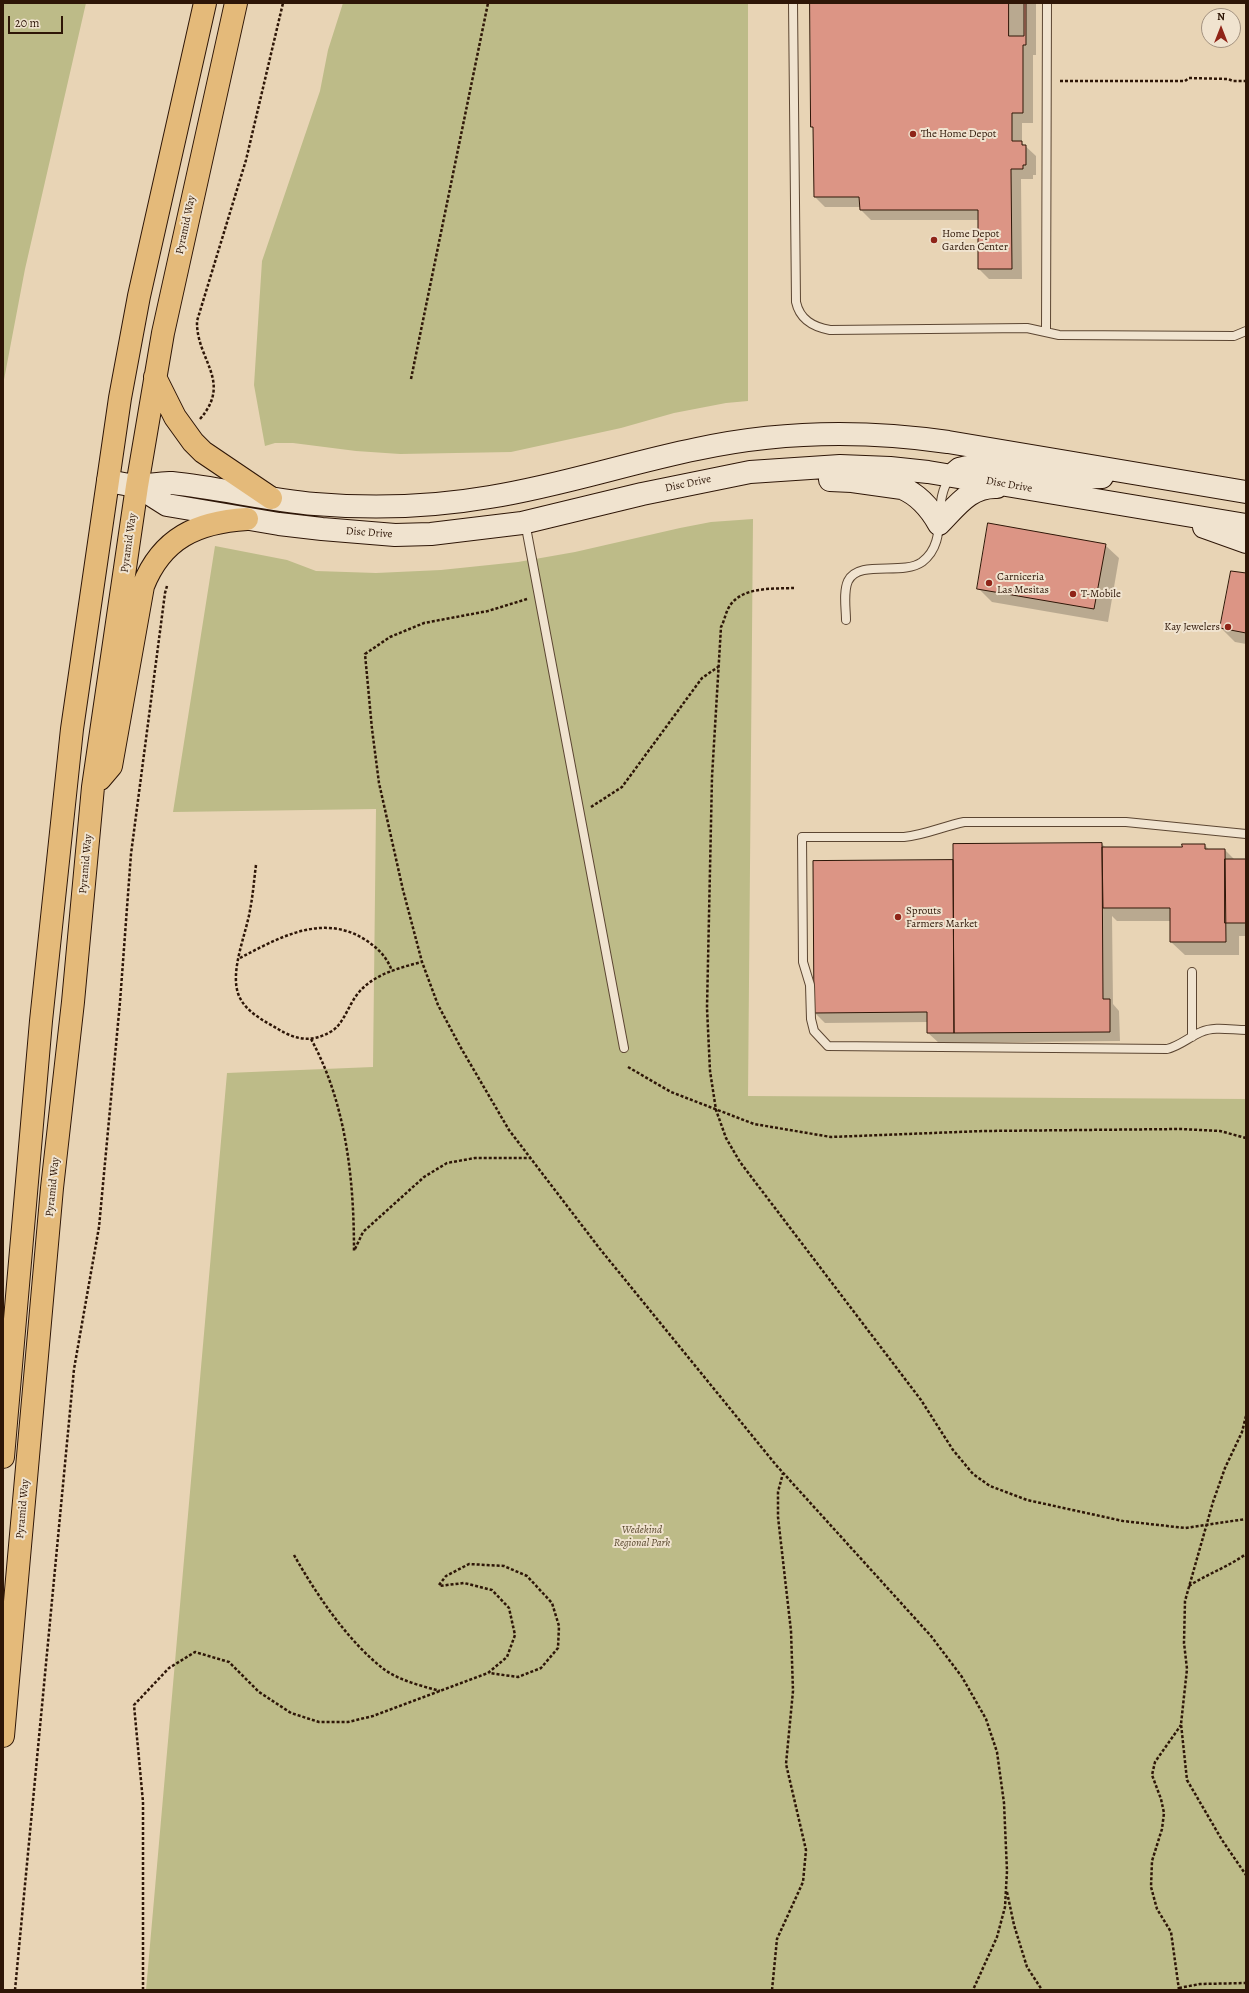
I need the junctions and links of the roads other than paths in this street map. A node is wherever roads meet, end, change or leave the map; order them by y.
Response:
1 (205, 3) edge
2 (236, 3) edge
3 (793, 3) edge
4 (1047, 3) edge
5 (1246, 331) edge
6 (1046, 332) junction
7 (155, 377) junction
8 (736, 442) junction
9 (1142, 474) junction
10 (951, 476) junction
11 (708, 480) junction
12 (108, 481) junction
13 (137, 486) junction
14 (1020, 487) junction
15 (1246, 492) edge
16 (271, 498) junction
17 (1160, 510) junction
18 (247, 519) junction
19 (525, 522) junction
20 (940, 524) junction
21 (1246, 525) edge
22 (1246, 542) edge
23 (846, 620) dead end
24 (93, 787) junction
25 (1246, 834) edge
26 (1192, 972) dead end
27 (1246, 1030) edge
28 (1192, 1037) junction
29 (624, 1048) dead end
30 (3, 1457) edge
31 (3, 1736) edge

1 - 12 main road
2 - 7 main road, Pyramid Way
3 - 6 lane
4 - 6 lane
5 - 6 lane
7 - 13 main road, Pyramid Way
7 - 16 main road
8 - 9 main road, Disc Drive
8 - 16 main road, Disc Drive
8 - 19 main road
9 - 10 main road
9 - 15 main road, Disc Drive
10 - 11 main road, Disc Drive
10 - 14 main road, Disc Drive
10 - 20 lane
11 - 19 main road, Disc Drive
11 - 20 main road
12 - 13 main road, Disc Drive
12 - 30 main road
13 - 16 main road, Disc Drive
13 - 18 main road, Disc Drive
13 - 24 main road, Pyramid Way
14 - 17 main road, Disc Drive
14 - 20 main road
17 - 21 main road, Disc Drive
17 - 22 main road
18 - 19 main road, Disc Drive
18 - 24 main road
19 - 29 lane
20 - 23 lane
24 - 31 main road, Pyramid Way
25 - 28 lane
26 - 28 lane
27 - 28 lane

